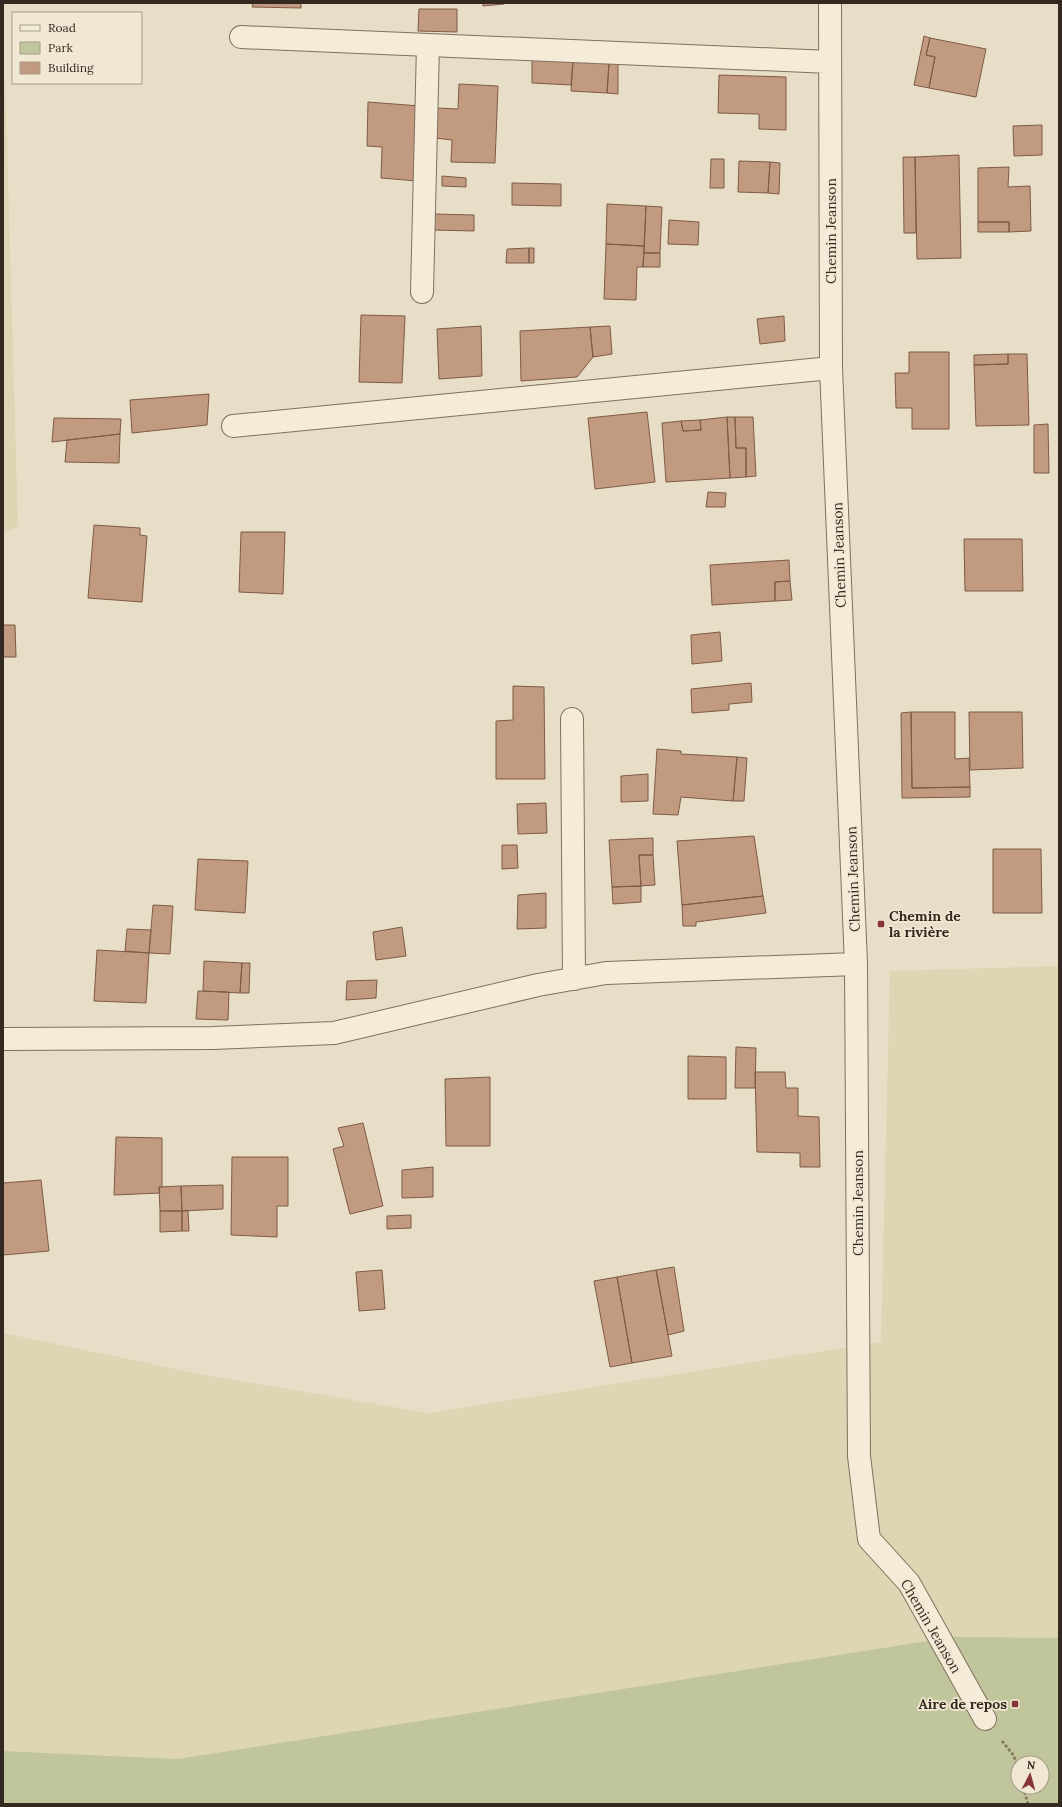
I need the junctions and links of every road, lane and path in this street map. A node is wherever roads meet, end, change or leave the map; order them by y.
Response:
1 (830, 3) edge
2 (241, 38) dead end
3 (428, 45) junction
4 (830, 62) junction
5 (422, 292) dead end
6 (831, 368) junction
7 (233, 426) dead end
8 (572, 719) dead end
9 (856, 964) junction
10 (574, 978) junction
11 (3, 1039) edge
12 (985, 1720) joint
13 (1013, 1755) edge

1 - 4 street, Chemin Jeanson
2 - 3 street
3 - 4 street
3 - 5 street
4 - 6 street, Chemin Jeanson
6 - 7 street
6 - 9 street, Chemin Jeanson
8 - 10 street
9 - 10 street
9 - 12 street, Chemin Jeanson
10 - 11 street
12 - 13 path

